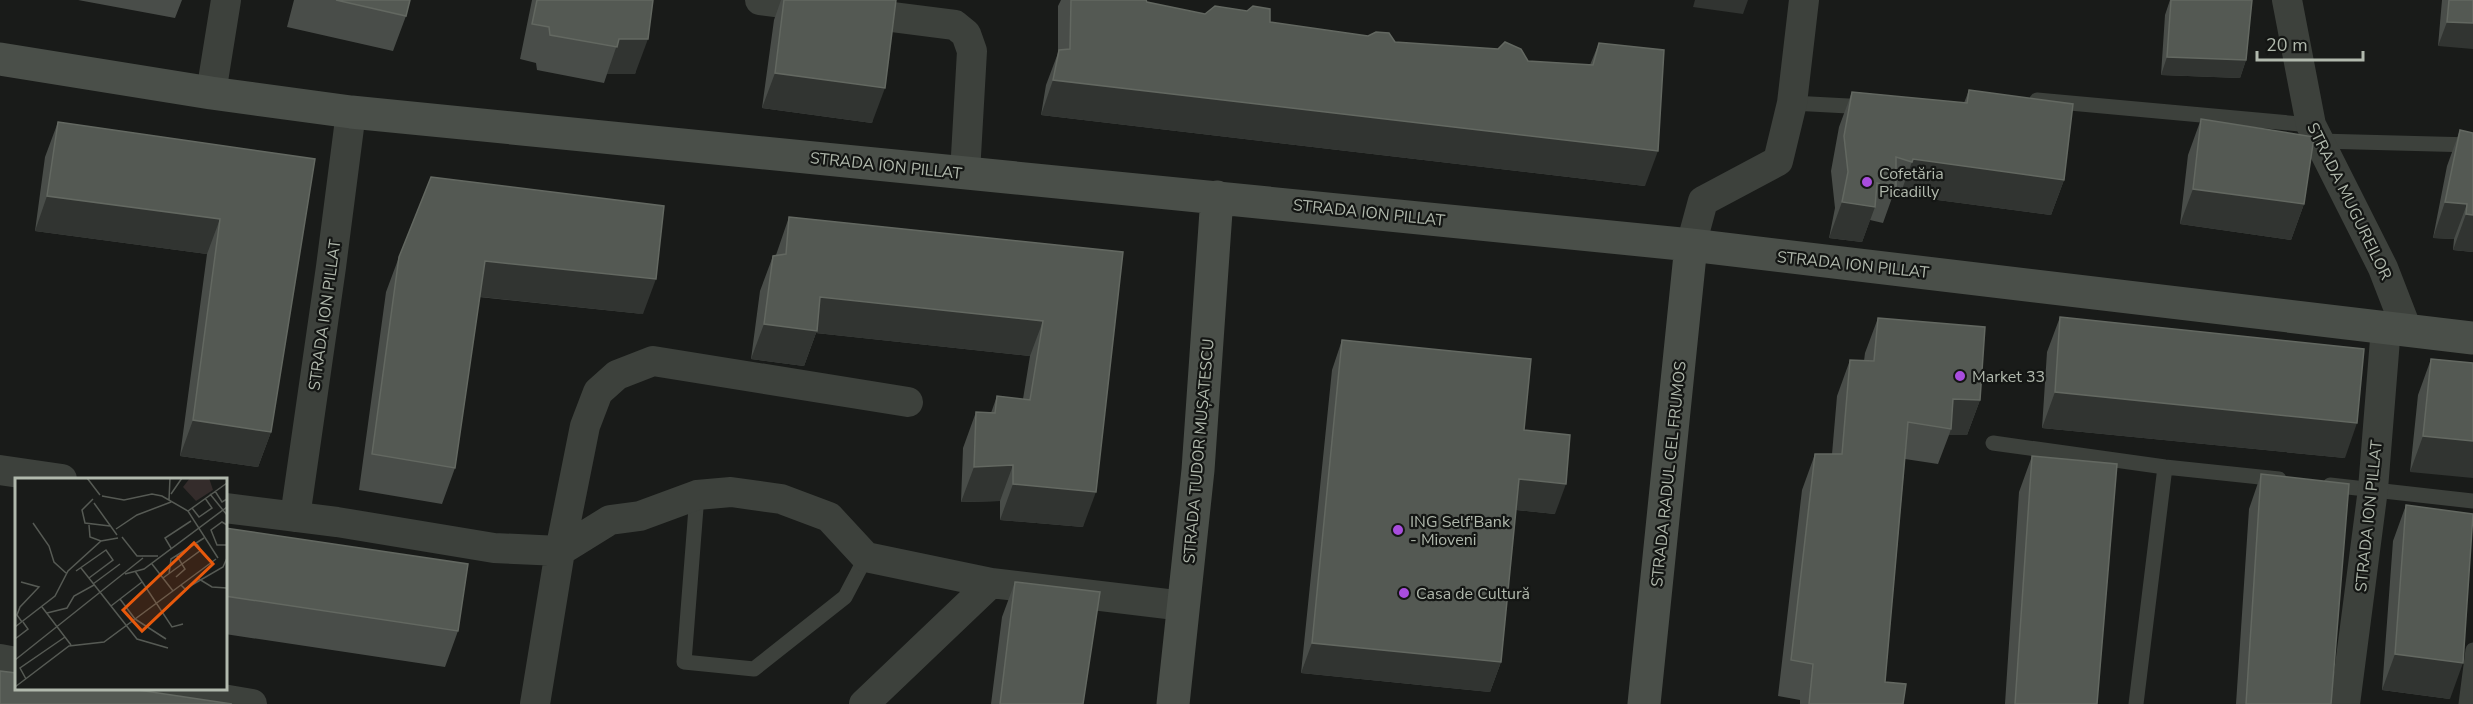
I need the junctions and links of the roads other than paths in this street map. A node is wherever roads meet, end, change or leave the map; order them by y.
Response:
1 (226, 0) edge
2 (760, 0) edge
3 (1804, 0) edge
4 (2287, 0) edge
5 (0, 59) edge
6 (211, 93) junction
7 (2025, 101) edge
8 (1792, 103) junction
9 (1882, 107) edge
10 (351, 112) junction
11 (2315, 133) junction
12 (2473, 145) edge
13 (965, 173) junction
14 (1217, 196) junction
15 (1691, 245) junction
16 (2397, 328) junction
17 (2473, 338) edge
18 (908, 402) dead end
19 (1993, 443) dead end
20 (2165, 467) junction
21 (0, 470) edge
22 (55, 478) edge
23 (2292, 481) edge
24 (2316, 483) edge
25 (2373, 489) junction
26 (697, 495) junction
27 (2473, 501) edge
28 (226, 508) edge
29 (295, 517) junction
30 (560, 551) junction
31 (866, 557) junction
32 (992, 583) junction
33 (1184, 606) junction
34 (2473, 650) edge
35 (0, 659) edge
36 (15, 662) edge
37 (169, 689) edge
38 (252, 704) edge
39 (535, 704) edge
40 (864, 704) edge
41 (1173, 704) edge
42 (1644, 704) edge
43 (2136, 704) edge
44 (2345, 704) edge
45 (2466, 704) edge

1 - 6 street
2 - 13 street
3 - 8 street
4 - 11 street, STRADA MUGUREILOR
5 - 6 street, STRADA ION PILLAT
6 - 10 street, STRADA ION PILLAT
7 - 11 lane
8 - 9 lane
8 - 15 street
10 - 13 street, STRADA ION PILLAT
10 - 29 street, STRADA ION PILLAT
11 - 12 lane
11 - 16 street, STRADA MUGUREILOR
13 - 14 street, STRADA ION PILLAT
14 - 15 street, STRADA ION PILLAT
14 - 33 street, STRADA TUDOR MUȘATESCU
15 - 16 street, STRADA ION PILLAT
15 - 42 street, STRADA RADUL CEL FRUMOS
16 - 17 street, STRADA ION PILLAT
16 - 25 street, STRADA ION PILLAT
18 - 30 street
19 - 20 lane
20 - 23 lane
20 - 43 lane
21 - 22 street
24 - 25 lane
25 - 27 lane
25 - 44 street, STRADA ION PILLAT
26 - 30 street
26 - 31 street
26 - 31 lane
28 - 29 street
29 - 30 street
30 - 39 street
31 - 32 street
32 - 33 street
32 - 40 street
33 - 41 street, STRADA TUDOR MUȘATESCU
34 - 45 lane
35 - 36 street
37 - 38 street

